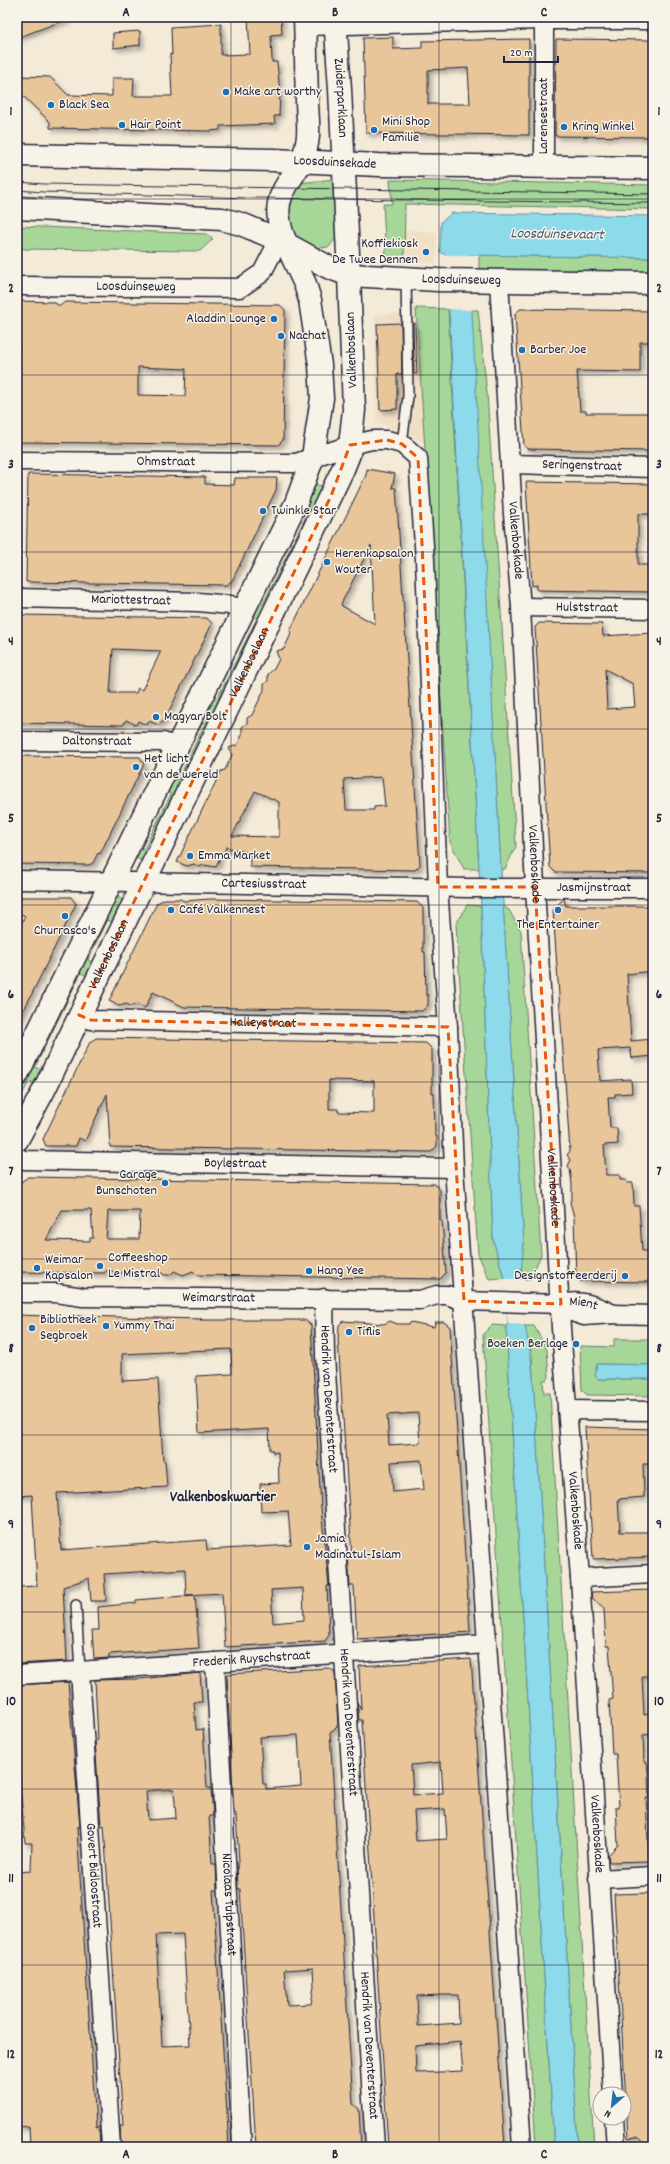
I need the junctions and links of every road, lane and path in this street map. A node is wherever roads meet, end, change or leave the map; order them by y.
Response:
1 (544, 18) edge
2 (335, 20) edge
3 (653, 20) edge
4 (306, 21) edge
5 (17, 156) edge
6 (301, 161) junction
7 (343, 164) junction
8 (544, 167) junction
9 (653, 168) edge
10 (17, 208) edge
11 (282, 242) junction
12 (348, 275) junction
13 (406, 278) junction
14 (489, 281) junction
15 (653, 283) edge
16 (17, 286) edge
17 (402, 444) junction
18 (350, 445) junction
19 (313, 457) junction
20 (17, 461) edge
21 (511, 464) junction
22 (653, 468) edge
23 (17, 598) edge
24 (521, 608) junction
25 (653, 609) edge
26 (243, 611) junction
27 (17, 741) edge
28 (177, 747) junction
29 (17, 880) edge
30 (143, 881) junction
31 (111, 882) junction
32 (438, 887) junction
33 (535, 887) junction
34 (511, 888) joint
35 (653, 888) edge
36 (79, 1015) junction
37 (448, 1027) junction
38 (17, 1075) edge
39 (17, 1140) edge
40 (17, 1157) edge
41 (454, 1168) junction
42 (17, 1293) edge
43 (324, 1298) junction
44 (464, 1301) junction
45 (561, 1304) junction
46 (653, 1315) edge
47 (567, 1410) junction
48 (653, 1412) edge
49 (653, 1574) edge
50 (580, 1578) junction
51 (76, 1605) dead end
52 (487, 1644) junction
53 (344, 1653) junction
54 (215, 1662) junction
55 (80, 1671) junction
56 (17, 1675) edge
57 (653, 1876) edge
58 (598, 1879) junction
59 (612, 2086) edge
60 (615, 2126) edge
61 (111, 2147) edge
62 (242, 2147) edge
63 (375, 2147) edge
64 (522, 2147) edge
65 (616, 2147) edge

1 - 2 street
1 - 3 street
1 - 8 street, Larensestraat
2 - 4 street
2 - 7 street, Zuiderparklaan
4 - 6 street
5 - 6 street, Loosduinsekade
6 - 7 street, Loosduinsekade
6 - 11 street
7 - 8 street, Loosduinsekade
7 - 12 street, Zuiderparklaan
8 - 9 street, Loosduinsekade
10 - 11 street, Loosduinseweg
11 - 12 street, Loosduinseweg
11 - 16 street, Loosduinseweg
11 - 19 street, Valkenboslaan
12 - 13 street, Loosduinseweg
12 - 18 street, Valkenboslaan
13 - 14 street, Loosduinseweg
13 - 17 lane
14 - 15 street, Loosduinseweg
14 - 21 street, Valkenboskade
17 - 18 street
17 - 32 street
18 - 19 street, Ohmstraat
18 - 30 street, Valkenboslaan
19 - 20 street, Ohmstraat
19 - 26 street, Valkenboslaan
21 - 22 street, Seringenstraat
21 - 24 street, Valkenboskade
23 - 26 street, Mariottestraat
24 - 25 street, Hulststraat
24 - 33 street, Valkenboskade
26 - 28 street, Valkenboslaan
27 - 28 street, Daltonstraat
28 - 31 street, Valkenboslaan
29 - 31 street, Cartesiusstraat
30 - 31 street, Cartesiusstraat
30 - 32 street, Cartesiusstraat
30 - 36 street, Valkenboslaan
31 - 38 street, Valkenboslaan
32 - 34 street, Cartesiusstraat
32 - 37 street
33 - 34 street, Jasmijnstraat
33 - 35 street, Jasmijnstraat
33 - 45 street, Valkenboskade
36 - 37 street, Halleystraat
36 - 39 street, Valkenboslaan
37 - 41 street
40 - 41 street, Boylestraat
41 - 44 street
42 - 43 street, Weimarstraat
43 - 44 street, Weimarstraat
43 - 53 street, Hendrik van Deventerstraat
44 - 45 street, Weimarstraat
44 - 52 street
45 - 46 street, Mient
45 - 47 street, Valkenboskade
47 - 48 street
47 - 50 street, Valkenboskade
49 - 50 street
50 - 58 street, Valkenboskade
51 - 55 lane, Govert Bidloostraat
52 - 53 street, Frederik Ruyschstraat
52 - 64 street
53 - 54 street, Frederik Ruyschstraat
53 - 63 street, Hendrik van Deventerstraat
54 - 55 street, Frederik Ruyschstraat
54 - 62 street, Nicolaas Tulpstraat
55 - 56 street, Frederik Ruyschstraat
55 - 61 street, Govert Bidloostraat
57 - 58 street
58 - 59 street, Valkenboskade
60 - 65 street

